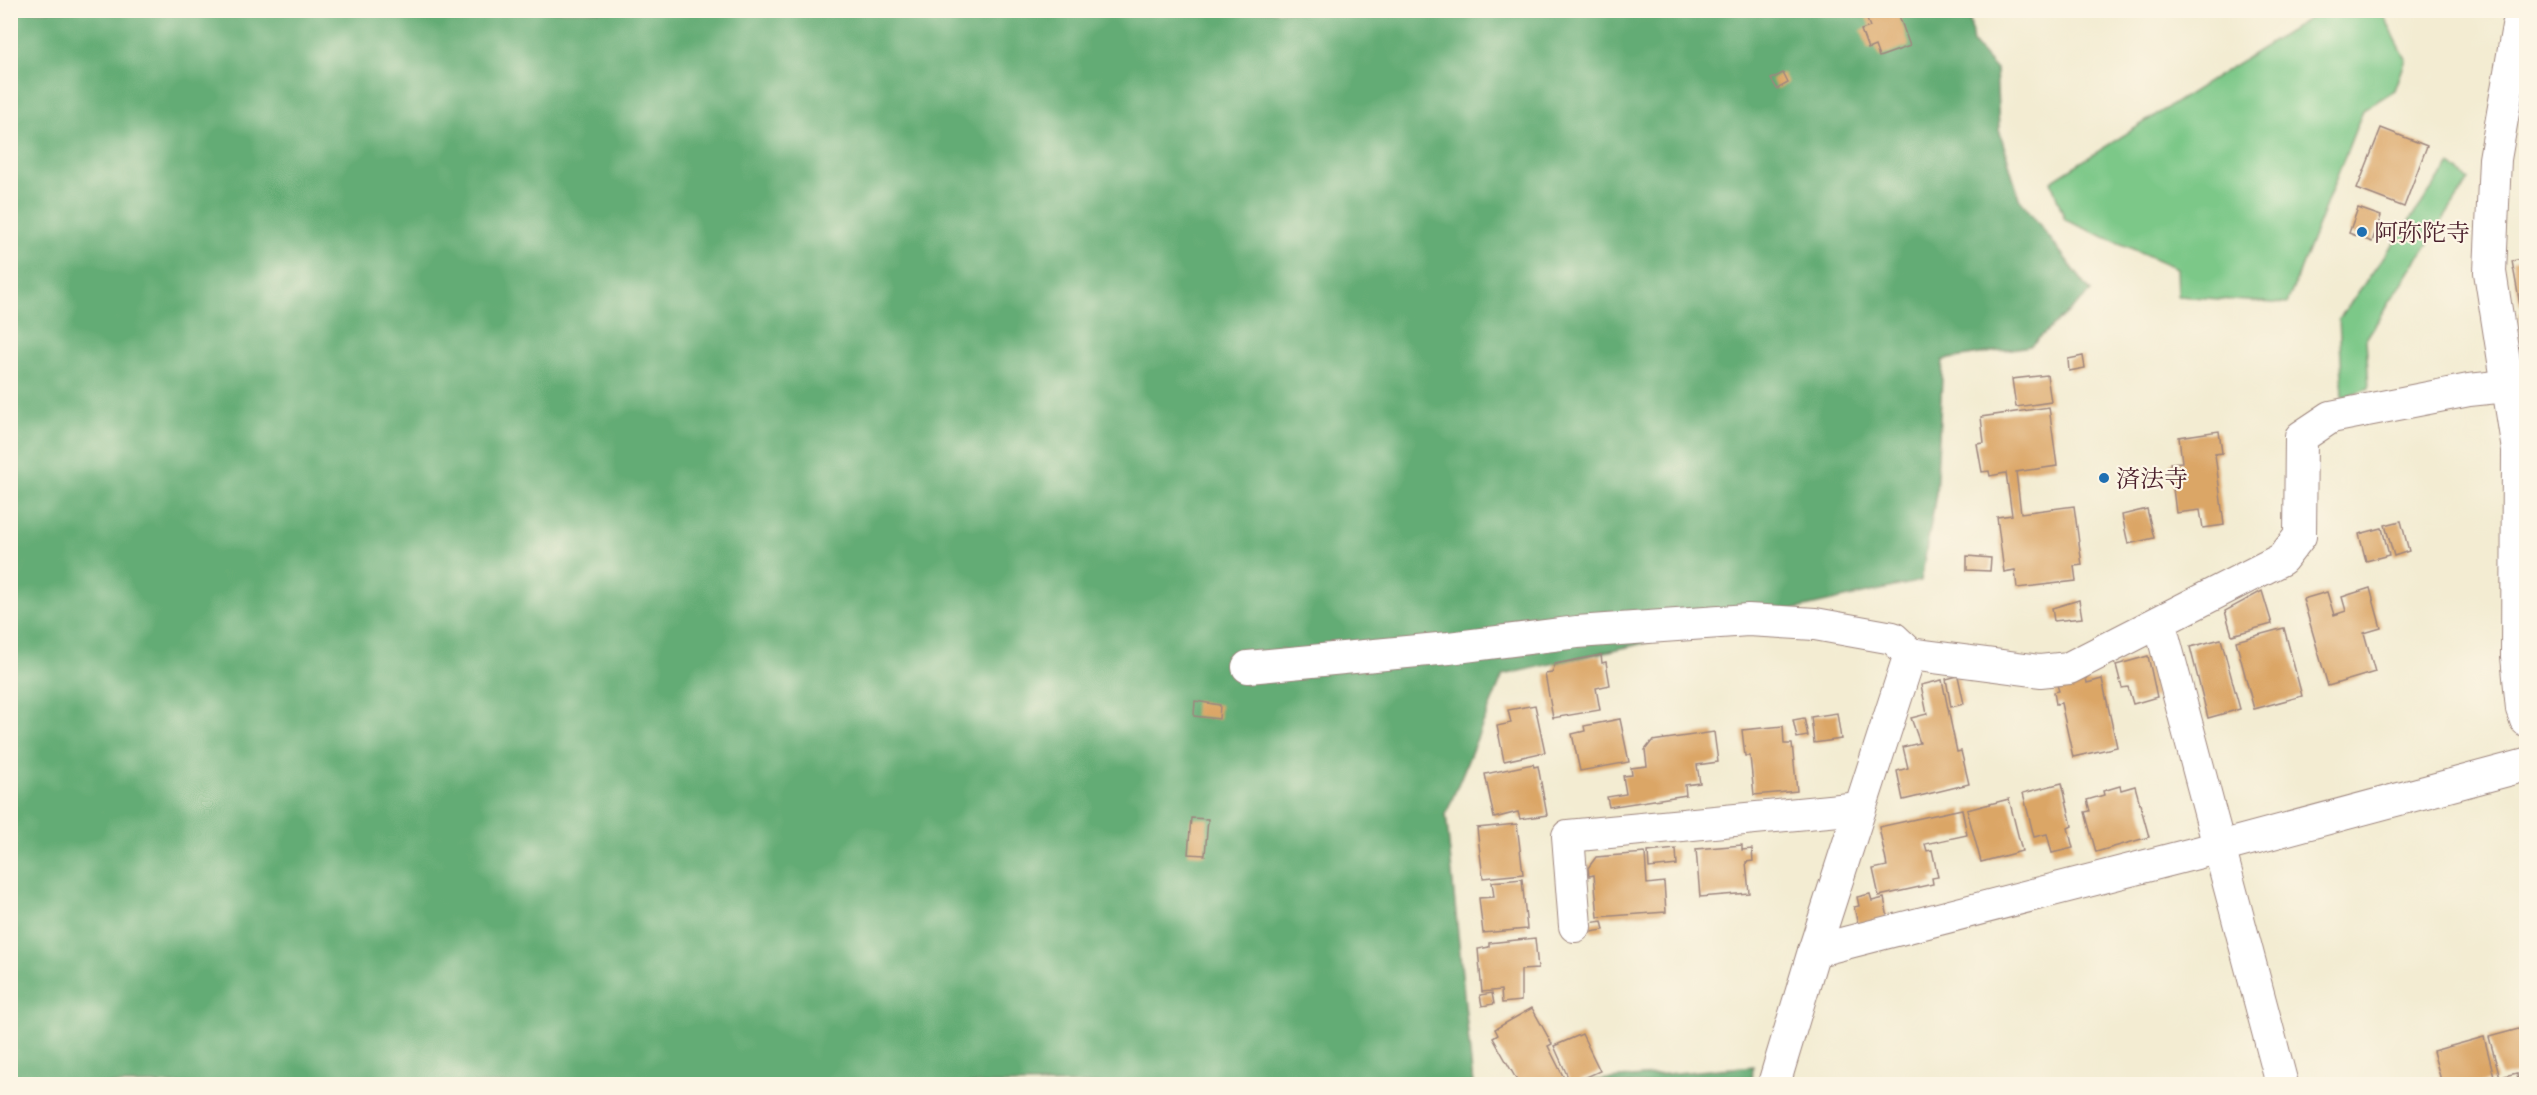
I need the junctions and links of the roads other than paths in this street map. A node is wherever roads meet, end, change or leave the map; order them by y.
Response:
1 (2524, 10) edge
2 (2518, 386) edge
3 (2160, 624) junction
4 (1910, 654) junction
5 (1248, 667) dead end
6 (2526, 720) edge
7 (2526, 765) edge
8 (1860, 808) junction
9 (2220, 847) junction
10 (1575, 926) dead end
11 (1814, 951) junction
12 (1774, 1084) edge
13 (2282, 1084) edge

1 - 2 street
2 - 3 street
2 - 6 street
3 - 4 street
3 - 9 street
4 - 5 street
4 - 8 street
7 - 9 street
8 - 10 street
8 - 11 street
9 - 11 street
9 - 13 street
11 - 12 street

